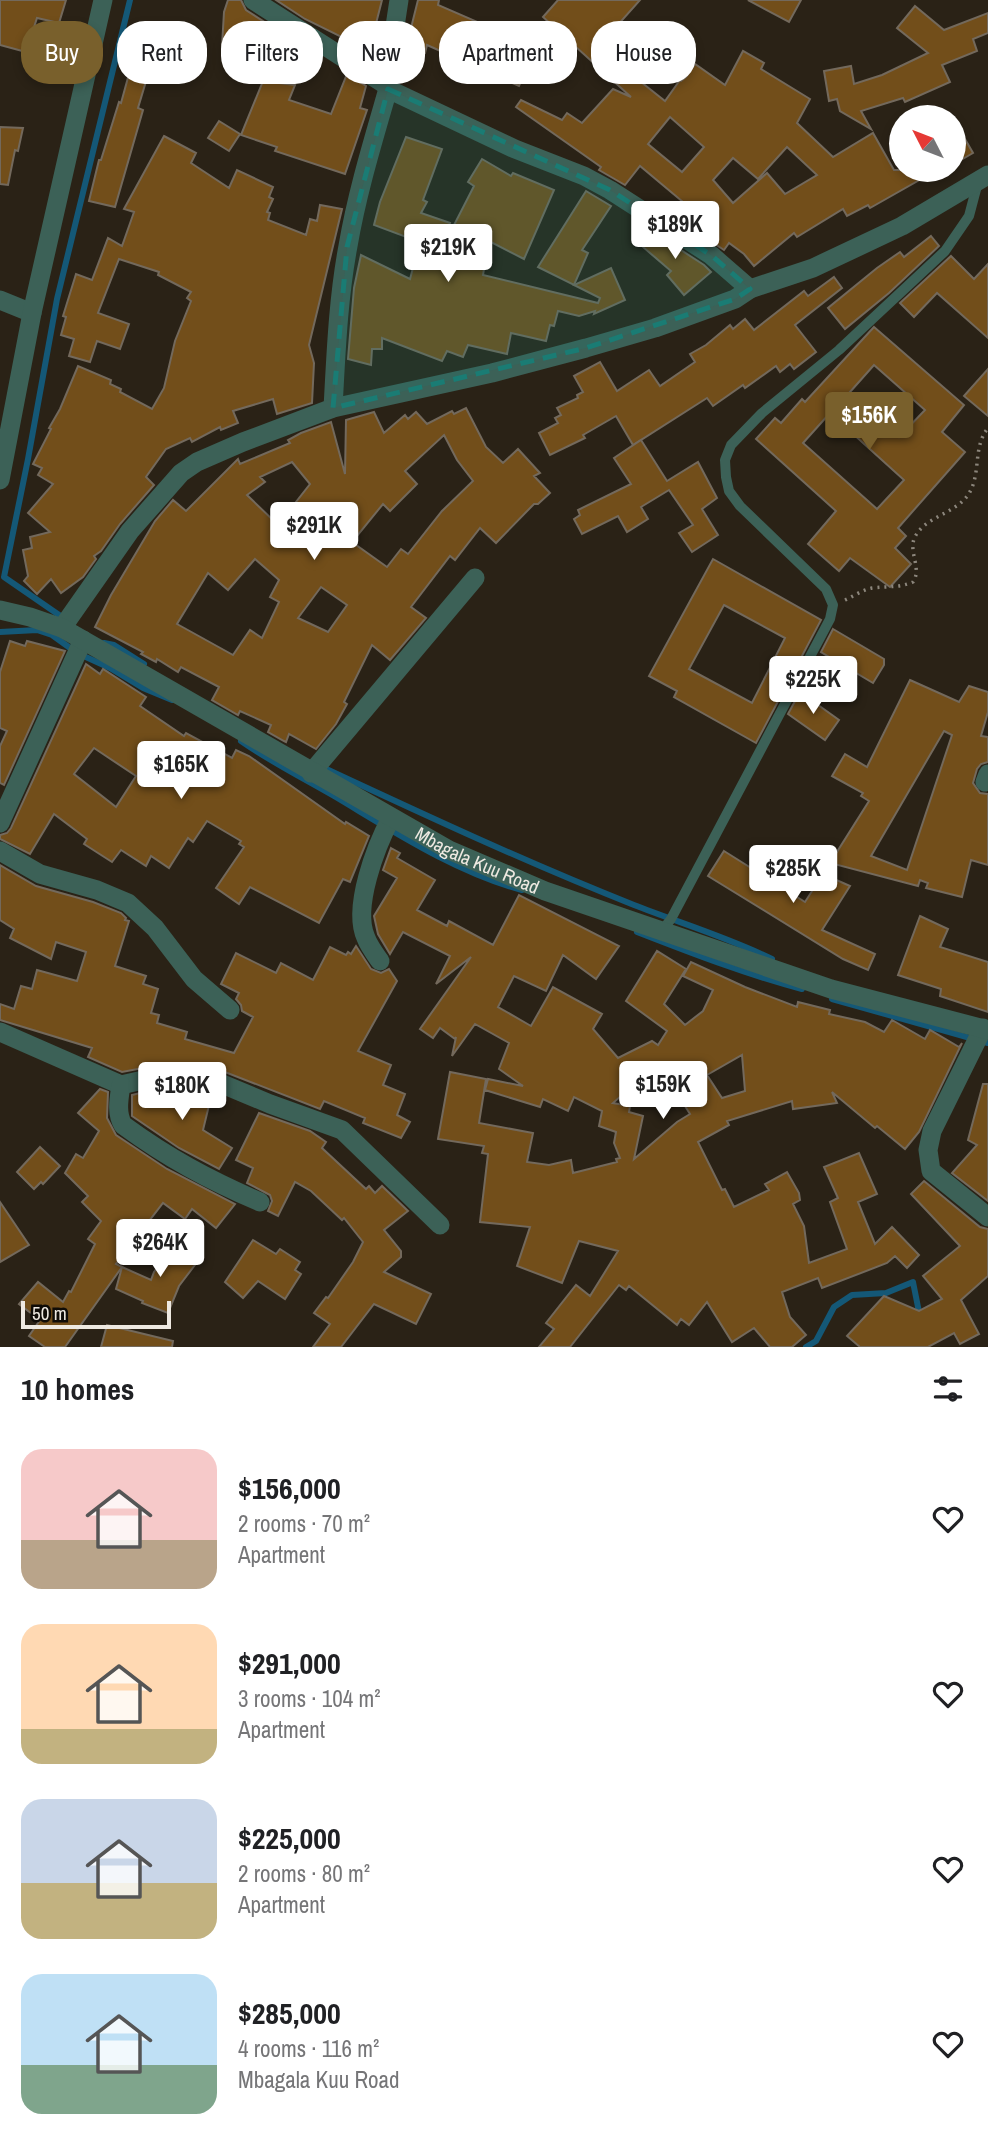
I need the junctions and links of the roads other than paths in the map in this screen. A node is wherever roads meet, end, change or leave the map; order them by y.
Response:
1 (103, 0) edge
2 (253, 0) edge
3 (399, 0) edge
4 (387, 87) junction
5 (983, 178) edge
6 (750, 289) junction
7 (0, 300) edge
8 (32, 313) junction
9 (333, 408) junction
10 (0, 480) edge
11 (475, 579) dead end
12 (0, 610) edge
13 (62, 628) junction
14 (83, 640) junction
15 (310, 773) junction
16 (391, 818) junction
17 (0, 823) edge
18 (0, 851) edge
19 (660, 933) junction
20 (380, 961) dead end
21 (230, 1010) dead end
22 (986, 1029) edge
23 (0, 1032) edge
24 (121, 1085) junction
25 (260, 1202) dead end
26 (988, 1217) edge
27 (440, 1225) dead end

1 - 8 street
2 - 4 street
3 - 4 street
4 - 6 street
4 - 9 street
5 - 6 street
5 - 19 lane
6 - 9 street
7 - 8 street
8 - 10 street
9 - 13 street
11 - 15 street
12 - 13 street, Mbagala Kuu Road
13 - 14 street, Mbagala Kuu Road
14 - 15 street, Mbagala Kuu Road
14 - 17 street
15 - 16 street, Mbagala Kuu Road
16 - 19 street, Mbagala Kuu Road
16 - 20 street
18 - 21 street
19 - 22 street, Mbagala Kuu Road
22 - 26 street
23 - 24 street
24 - 25 street
24 - 27 street

